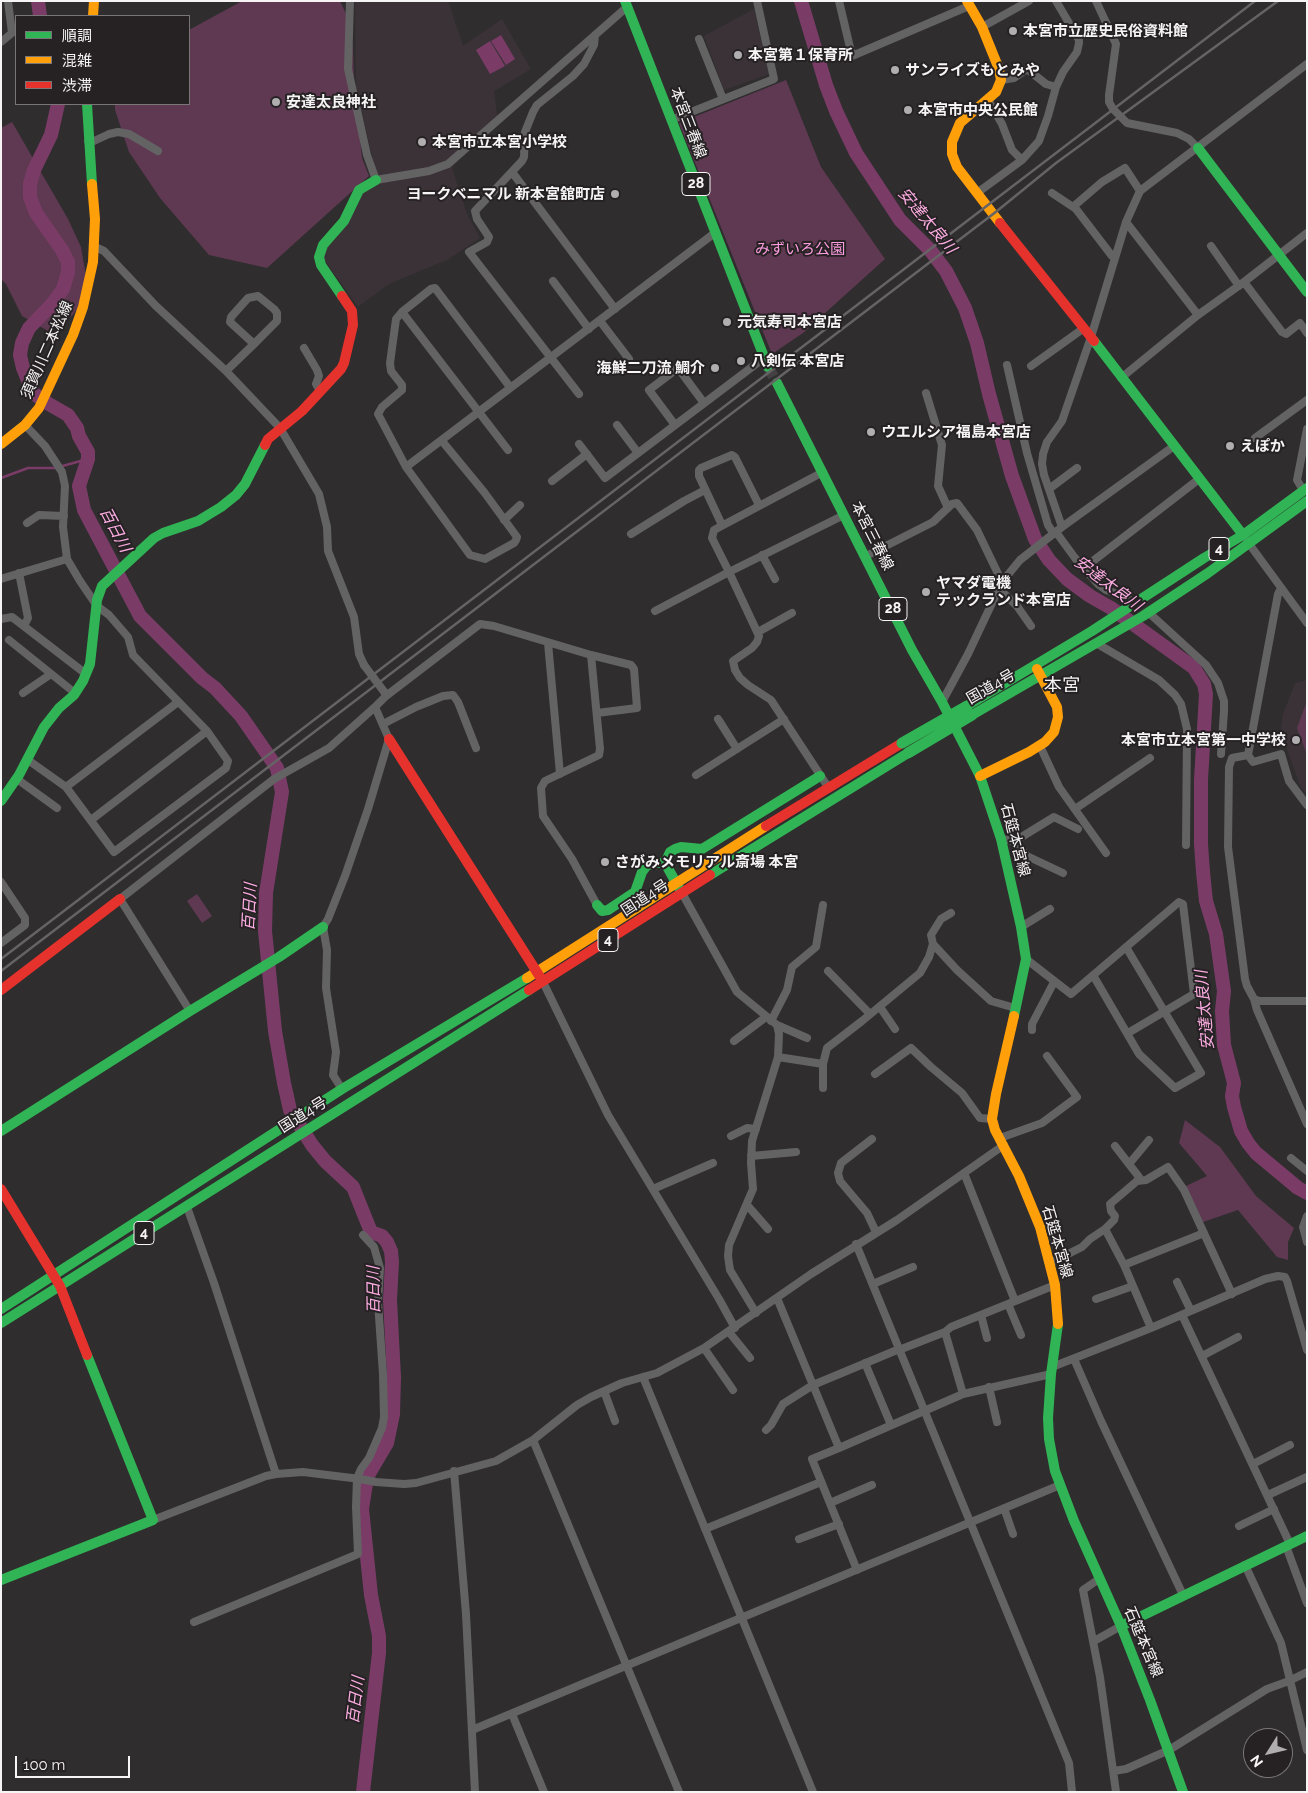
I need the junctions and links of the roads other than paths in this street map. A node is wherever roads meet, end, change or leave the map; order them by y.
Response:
1 (8, 1) edge
2 (94, 1) edge
3 (350, 1) edge
4 (757, 1) edge
5 (839, 1) edge
6 (1029, 1) edge
7 (1056, 1) edge
8 (1096, 1) edge
9 (628, 3) edge
10 (968, 4) edge
11 (93, 15) edge
12 (982, 27) junction
13 (595, 35) junction
14 (699, 39) dead end
15 (1, 42) edge
16 (1307, 64) edge
17 (1001, 80) junction
18 (1056, 86) junction
19 (723, 99) junction
20 (988, 100) junction
21 (87, 105) edge
22 (671, 120) junction
23 (88, 141) junction
24 (1198, 148) junction
25 (158, 151) dead end
26 (1022, 160) junction
27 (512, 172) junction
28 (376, 180) junction
29 (1140, 191) junction
30 (1052, 192) dead end
31 (977, 193) junction
32 (1074, 206) junction
33 (1126, 222) junction
34 (716, 232) junction
35 (1307, 233) edge
36 (93, 246) junction
37 (1211, 246) dead end
38 (1278, 256) junction
39 (1115, 258) junction
40 (553, 281) dead end
41 (1241, 284) junction
42 (1307, 292) edge
43 (615, 309) junction
44 (402, 312) junction
45 (1198, 315) junction
46 (600, 321) junction
47 (589, 329) junction
48 (1087, 333) junction
49 (1307, 333) edge
50 (254, 344) junction
51 (304, 348) dead end
52 (550, 357) junction
53 (629, 359) dead end
54 (766, 363) joint
55 (1007, 365) dead end
56 (1031, 366) dead end
57 (226, 372) junction
58 (1121, 378) junction
59 (777, 383) tunnel mouth
60 (510, 388) junction
61 (320, 391) junction
62 (926, 393) dead end
63 (579, 394) dead end
64 (1307, 400) edge
65 (704, 403) junction
66 (479, 412) junction
67 (24, 425) junction
68 (617, 425) dead end
69 (675, 425) junction
70 (280, 428) junction
71 (1307, 429) edge
72 (1254, 438) dead end
73 (442, 441) junction
74 (1, 444) edge
75 (580, 444) dead end
76 (1174, 446) junction
77 (508, 450) dead end
78 (638, 453) junction
79 (587, 454) junction
80 (406, 467) junction
81 (1077, 468) dead end
82 (823, 472) junction
83 (1199, 479) junction
84 (552, 481) dead end
85 (1049, 488) junction
86 (705, 490) junction
87 (1306, 493) edge
88 (520, 505) dead end
89 (759, 505) junction
90 (948, 508) junction
91 (844, 515) junction
92 (64, 516) junction
93 (504, 520) junction
94 (28, 524) dead end
95 (722, 525) junction
96 (1056, 532) junction
97 (631, 534) dead end
98 (1246, 539) junction
99 (762, 555) junction
100 (866, 556) junction
101 (67, 559) junction
102 (1093, 561) dead end
103 (729, 572) junction
104 (19, 573) junction
105 (1, 579) edge
106 (775, 579) dead end
107 (1000, 586) junction
108 (1281, 588) junction
109 (1135, 604) junction
110 (97, 606) junction
111 (654, 611) dead end
112 (792, 613) dead end
113 (1146, 614) junction
114 (1, 619) edge
115 (1307, 623) edge
116 (24, 626) junction
117 (1031, 626) dead end
118 (758, 632) junction
119 (9, 640) dead end
120 (1098, 642) junction
121 (548, 643) junction
122 (591, 655) junction
123 (1038, 671) junction
124 (51, 674) junction
125 (86, 674) junction
126 (23, 693) dead end
127 (75, 693) junction
128 (385, 695) junction
129 (178, 702) junction
130 (942, 702) junction
131 (375, 707) junction
132 (597, 712) junction
133 (718, 718) dead end
134 (784, 719) junction
135 (383, 724) junction
136 (208, 731) junction
137 (389, 739) junction
138 (1040, 746) junction
139 (476, 748) dead end
140 (905, 748) junction
141 (738, 749) junction
142 (1220, 754) dead end
143 (1248, 755) junction
144 (1150, 758) dead end
145 (28, 760) junction
146 (560, 774) junction
147 (696, 775) dead end
148 (820, 776) junction
149 (980, 776) junction
150 (17, 779) junction
151 (66, 787) junction
152 (828, 787) junction
153 (1, 801) edge
154 (1307, 805) edge
155 (57, 808) dead end
156 (1075, 809) junction
157 (91, 820) junction
158 (1078, 829) dead end
159 (1001, 839) junction
160 (1015, 841) junction
161 (1186, 846) dead end
162 (1106, 853) dead end
163 (664, 864) junction
164 (1062, 873) dead end
165 (1, 882) edge
166 (679, 888) junction
167 (120, 900) junction
168 (823, 904) dead end
169 (597, 905) joint
170 (1050, 909) dead end
171 (951, 913) dead end
172 (322, 927) junction
173 (1021, 927) junction
174 (1, 943) edge
175 (933, 944) junction
176 (1126, 947) junction
177 (1026, 959) junction
178 (828, 971) dead end
179 (536, 972) junction
180 (1093, 975) junction
181 (543, 982) junction
182 (1054, 982) junction
183 (1, 990) edge
184 (1254, 999) junction
185 (1307, 1000) edge
186 (880, 1007) junction
187 (1015, 1008) junction
188 (190, 1011) junction
189 (1164, 1012) junction
190 (870, 1014) junction
191 (772, 1021) junction
192 (895, 1029) dead end
193 (1032, 1030) dead end
194 (1128, 1034) junction
195 (807, 1038) dead end
196 (734, 1041) dead end
197 (1047, 1056) dead end
198 (778, 1057) junction
199 (823, 1064) junction
200 (874, 1074) dead end
201 (823, 1088) dead end
202 (342, 1089) junction
203 (992, 1118) junction
204 (1307, 1124) edge
205 (756, 1129) junction
206 (1, 1131) edge
207 (731, 1136) dead end
208 (872, 1139) dead end
209 (1149, 1140) dead end
210 (1002, 1141) junction
211 (1115, 1146) dead end
212 (796, 1152) dead end
213 (751, 1156) junction
214 (1291, 1158) dead end
215 (713, 1163) dead end
216 (1130, 1164) junction
217 (1307, 1171) edge
218 (964, 1173) junction
219 (1137, 1181) junction
220 (1, 1189) edge
221 (653, 1190) junction
222 (747, 1206) junction
223 (187, 1207) junction
224 (1305, 1221) edge
225 (1105, 1229) junction
226 (768, 1230) dead end
227 (876, 1232) junction
228 (1204, 1233) junction
229 (363, 1235) dead end
230 (1307, 1242) edge
231 (856, 1244) junction
232 (1050, 1263) junction
233 (1124, 1265) junction
234 (913, 1267) dead end
235 (57, 1281) junction
236 (1177, 1282) dead end
237 (873, 1284) junction
238 (1055, 1285) junction
239 (1133, 1286) junction
240 (1232, 1294) junction
241 (777, 1298) junction
242 (1096, 1300) dead end
243 (1012, 1303) junction
244 (1, 1310) edge
245 (1191, 1311) junction
246 (756, 1312) junction
247 (1182, 1314) junction
248 (981, 1315) junction
249 (1, 1323) edge
250 (1151, 1328) junction
251 (732, 1330) junction
252 (945, 1332) junction
253 (1020, 1335) dead end
254 (1238, 1337) dead end
255 (987, 1338) dead end
256 (704, 1348) junction
257 (900, 1349) junction
258 (1307, 1350) edge
259 (1202, 1356) junction
260 (750, 1358) dead end
261 (1074, 1359) junction
262 (865, 1363) junction
263 (1052, 1371) junction
264 (643, 1377) junction
265 (813, 1385) junction
266 (989, 1387) junction
267 (732, 1390) dead end
268 (604, 1391) junction
269 (963, 1394) junction
270 (925, 1410) junction
271 (615, 1421) dead end
272 (997, 1422) dead end
273 (891, 1425) junction
274 (766, 1430) dead end
275 (533, 1440) junction
276 (1290, 1445) dead end
277 (839, 1448) junction
278 (1253, 1464) junction
279 (454, 1472) junction
280 (276, 1474) junction
281 (1307, 1477) edge
282 (358, 1479) junction
283 (821, 1482) junction
284 (872, 1485) dead end
285 (1060, 1485) junction
286 (1268, 1495) junction
287 (830, 1503) junction
288 (1004, 1508) junction
289 (1274, 1508) junction
290 (154, 1520) junction
291 (971, 1522) junction
292 (838, 1524) junction
293 (1239, 1526) dead end
294 (705, 1529) junction
295 (1013, 1534) dead end
296 (1307, 1536) edge
297 (799, 1539) dead end
298 (1288, 1545) junction
299 (1245, 1564) junction
300 (857, 1570) junction
301 (1099, 1579) junction
302 (1, 1580) edge
303 (1183, 1595) junction
304 (1307, 1603) edge
305 (741, 1617) junction
306 (194, 1622) dead end
307 (1121, 1626) junction
308 (1094, 1641) junction
309 (627, 1666) junction
310 (1307, 1672) edge
311 (1289, 1681) junction
312 (512, 1714) junction
313 (472, 1730) junction
314 (1169, 1750) junction
315 (1307, 1750) edge
316 (1114, 1771) junction
317 (475, 1792) edge
318 (544, 1792) edge
319 (679, 1792) edge
320 (813, 1792) edge
321 (1072, 1792) edge
322 (1116, 1792) edge
323 (1183, 1792) edge

1 - 15 street
2 - 11 main road
3 - 28 street
4 - 19 street
5 - 10 street
6 - 12 street
7 - 18 street
8 - 24 street
9 - 13 street
9 - 22 main road, 本宮三春線 / 28
10 - 12 main road
12 - 17 main road
13 - 27 street
13 - 28 street
14 - 19 street
16 - 24 street
17 - 18 street
17 - 20 main road
18 - 26 street
19 - 22 street
20 - 26 street
20 - 31 main road
21 - 23 main road, 須賀川二本松線
22 - 34 main road, 本宮三春線 / 28
23 - 25 street
23 - 36 main road, 須賀川二本松線
24 - 29 street
24 - 38 main road
26 - 31 street
27 - 43 street
27 - 52 street
28 - 61 main road
29 - 32 street
29 - 33 street
30 - 32 street
31 - 48 main road
32 - 39 street
33 - 39 street
33 - 45 street
34 - 43 street
34 - 54 main road, 本宮三春線 / 28
35 - 38 street
36 - 57 street
36 - 67 main road, 須賀川二本松線
37 - 41 street
38 - 41 street
38 - 42 main road
39 - 48 street
40 - 47 street
41 - 45 street
41 - 49 street
43 - 46 street
44 - 60 street
44 - 66 street
44 - 80 street
45 - 58 street
46 - 47 street
46 - 53 street
47 - 52 street
48 - 56 street
48 - 58 main road
48 - 85 street
50 - 50 street
50 - 57 street
51 - 61 street
52 - 60 street
52 - 63 street
54 - 65 street
55 - 96 street
57 - 70 street
58 - 76 main road
59 - 82 main road, 本宮三春線 / 28
60 - 66 street
61 - 70 main road
62 - 90 street
64 - 72 street
65 - 69 street
65 - 69 street
66 - 73 street
66 - 77 street
67 - 74 main road, 須賀川二本松線
67 - 92 street
68 - 78 street
69 - 78 street
70 - 110 main road
70 - 128 street, bridge
71 - 87 street
73 - 80 street
73 - 93 street
75 - 79 street
76 - 83 main road
76 - 96 street
78 - 79 street
79 - 84 street
80 - 93 street
81 - 85 street
82 - 89 street
82 - 91 main road, 本宮三春線 / 28
83 - 98 main road
83 - 102 street
85 - 96 street
86 - 89 street
86 - 95 street
86 - 97 street
87 - 98 main road, 国道4号 / 4
88 - 93 street
89 - 95 street
90 - 100 street
90 - 107 street
91 - 99 street
91 - 100 main road, 本宮三春線 / 28
92 - 94 street
92 - 101 street
95 - 103 street
96 - 107 street
96 - 109 street
98 - 108 street
98 - 109 main road, 国道4号 / 4
98 - 113 main road, 国道4号 / 4
99 - 103 street
99 - 106 street
100 - 130 main road, 本宮三春線 / 28
101 - 104 street
101 - 110 street
103 - 111 street
103 - 118 street
104 - 105 street
104 - 116 street
107 - 117 street
107 - 130 street
108 - 115 street
108 - 143 street
109 - 123 main road, 国道4号 / 4
110 - 125 main road
110 - 129 street
112 - 118 street
113 - 120 main road, 国道4号 / 4
113 - 142 street
114 - 116 street
116 - 125 street
118 - 134 street
119 - 124 street
120 - 123 main road, 国道4号 / 4
120 - 161 street
121 - 122 street
121 - 128 street
121 - 146 street
122 - 132 street
122 - 132 street
123 - 138 main road
123 - 140 main road, 国道4号 / 4, bridge
124 - 126 street
124 - 127 street
125 - 127 main road
127 - 145 main road
128 - 131 street
129 - 136 street
129 - 151 street
130 - 149 main road, 石筵本宮線
131 - 135 street
131 - 167 street
132 - 146 street
133 - 141 street
134 - 141 street
134 - 148 street
135 - 137 street
135 - 139 street
136 - 157 street
136 - 157 street
137 - 172 street
137 - 179 main road
138 - 149 main road
138 - 156 street
140 - 152 main road, 国道4号 / 4
140 - 166 main road, 国道4号 / 4
141 - 147 street
143 - 154 street
143 - 184 street
144 - 156 street
145 - 150 main road
145 - 151 street
146 - 169 street
148 - 152 street
148 - 163 main road
149 - 159 main road, 石筵本宮線
150 - 153 main road
150 - 155 street
151 - 157 street
152 - 166 main road, 国道4号 / 4
156 - 162 street
158 - 160 street
159 - 160 street
159 - 173 main road, 石筵本宮線
160 - 164 street
163 - 166 main road
163 - 169 main road
165 - 174 street
166 - 179 main road, 国道4号 / 4
166 - 181 main road, 国道4号 / 4
166 - 191 street
167 - 183 main road
167 - 188 street
168 - 191 street
170 - 173 street
171 - 175 street
172 - 188 main road
172 - 202 street
173 - 177 main road, 石筵本宮線
175 - 186 street
175 - 187 street
176 - 180 street
176 - 189 street
176 - 189 street
177 - 182 street
177 - 187 main road, 石筵本宮線
178 - 190 street
179 - 181 main road
179 - 202 main road, 国道4号 / 4
180 - 182 street
180 - 194 street
181 - 221 street
181 - 223 main road, 国道4号 / 4
182 - 193 street
184 - 185 street
184 - 204 street
186 - 190 street
186 - 192 street
187 - 203 main road, 石筵本宮線
188 - 206 main road
189 - 194 street
189 - 194 street
190 - 199 street
191 - 195 street
191 - 196 street
191 - 198 street
197 - 210 street
198 - 199 street
198 - 205 street
199 - 201 street
200 - 203 street
202 - 235 main road, 国道4号 / 4
203 - 210 main road, 石筵本宮線
205 - 207 street
205 - 213 street
208 - 227 street
209 - 216 street
210 - 218 street
210 - 232 main road, 石筵本宮線
211 - 216 street
212 - 213 street
213 - 222 street
214 - 217 street
215 - 221 street
216 - 219 street
218 - 227 street
218 - 243 street
219 - 225 street
219 - 228 street
220 - 235 main road
221 - 251 street
222 - 226 street
222 - 246 street
223 - 235 main road, 国道4号 / 4
223 - 280 street
224 - 230 street
225 - 232 street
225 - 233 street
227 - 231 street
228 - 233 street
228 - 240 street
229 - 282 street
231 - 237 street
231 - 241 street
232 - 238 main road, 石筵本宮線
233 - 239 street
234 - 237 street
235 - 244 main road, 国道4号 / 4
235 - 249 main road, 国道4号 / 4
235 - 290 main road
236 - 245 street
237 - 257 street
238 - 243 street
238 - 263 main road, 石筵本宮線
239 - 242 street
239 - 250 street
240 - 245 street
240 - 258 street
241 - 246 street
241 - 265 street
243 - 248 street
243 - 253 street
245 - 247 street
246 - 251 street
247 - 250 street
247 - 259 street
248 - 252 street
248 - 255 street
250 - 261 street
251 - 256 street
251 - 260 street
252 - 257 street
252 - 269 street
254 - 259 street
256 - 264 street
256 - 267 street
257 - 262 street
257 - 270 street
259 - 278 street
261 - 263 street
261 - 303 street
262 - 265 street
262 - 273 street
263 - 266 street
263 - 285 main road, 石筵本宮線
264 - 268 street
264 - 294 street
265 - 274 street
265 - 277 street
266 - 269 street
266 - 272 street
268 - 271 street
268 - 275 street
269 - 270 street
270 - 273 street
270 - 291 street
273 - 277 street
275 - 279 street
275 - 309 street
276 - 278 street
277 - 283 street
278 - 286 street
279 - 282 street
279 - 313 street
280 - 282 street
280 - 290 street
281 - 286 street
282 - 306 street
283 - 287 street
283 - 294 street
284 - 287 street
285 - 288 street
285 - 301 main road, 石筵本宮線
286 - 289 street
287 - 292 street
288 - 291 street
288 - 295 street
289 - 293 street
289 - 298 street
290 - 302 main road
291 - 300 street
291 - 321 street
292 - 297 street
292 - 300 street
294 - 305 street
296 - 298 main road
298 - 299 main road
298 - 304 street
299 - 303 main road
299 - 311 street
300 - 305 street
301 - 307 main road, 石筵本宮線
301 - 308 street
303 - 307 main road
305 - 309 street
305 - 320 street
307 - 308 street
307 - 314 main road, 石筵本宮線
308 - 316 street
309 - 312 street
309 - 319 street
310 - 311 street
311 - 314 street
311 - 315 street
312 - 313 street
312 - 318 street
313 - 317 street
314 - 316 street
314 - 323 main road, 石筵本宮線
316 - 322 street

